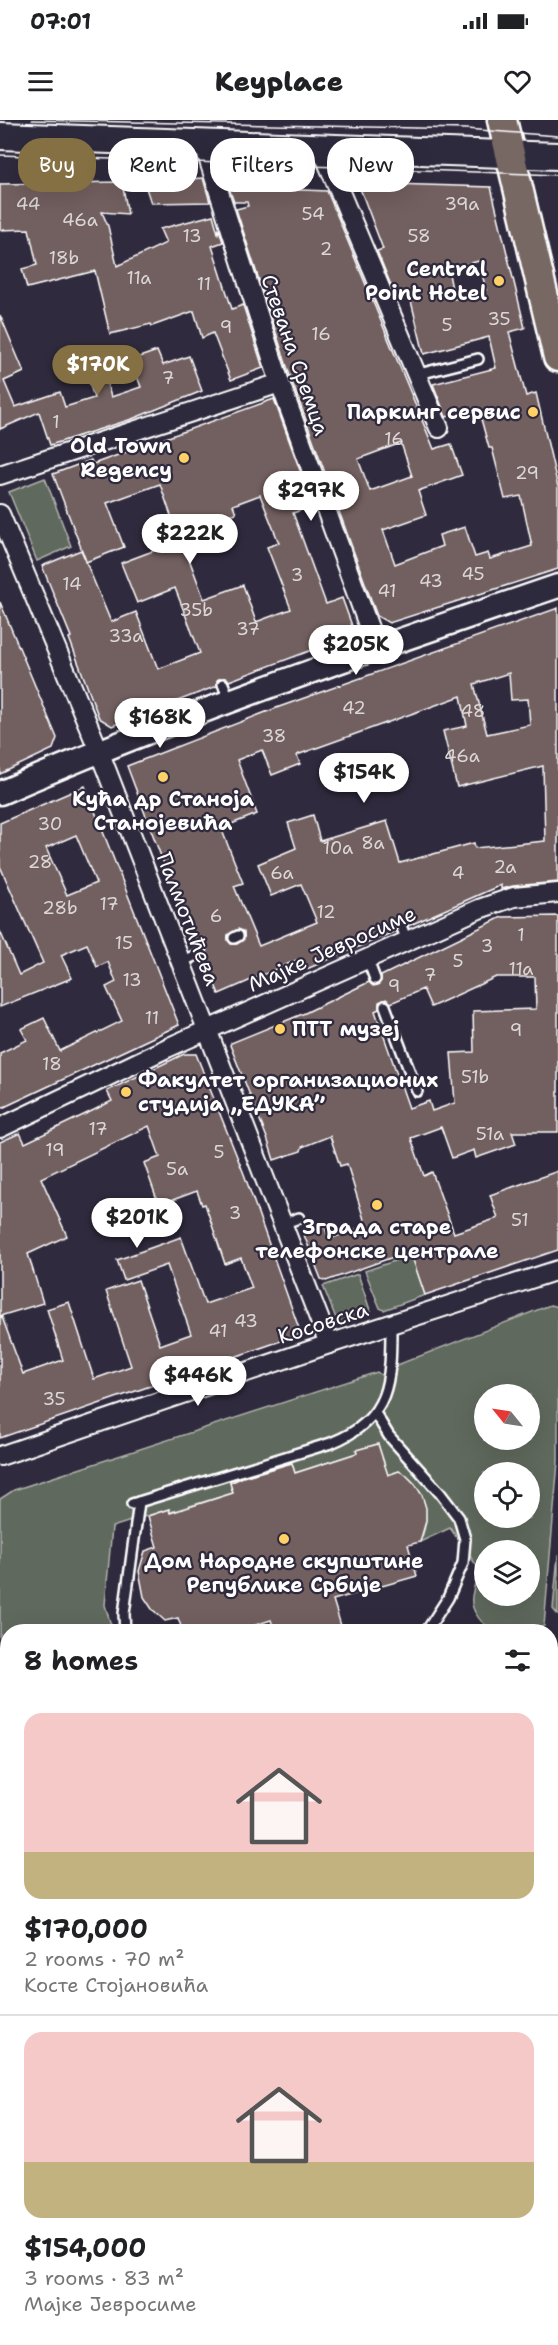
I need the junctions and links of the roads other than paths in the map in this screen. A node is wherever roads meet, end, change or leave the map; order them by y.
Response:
1 (502, 120) edge
2 (0, 136) edge
3 (202, 142) junction
4 (321, 147) junction
5 (509, 156) junction
6 (558, 156) edge
7 (558, 357) edge
8 (478, 359) dead end
9 (415, 375) junction
10 (280, 383) junction
11 (438, 428) dead end
12 (0, 476) edge
13 (0, 514) edge
14 (558, 586) edge
15 (376, 647) junction
16 (99, 751) junction
17 (0, 793) edge
18 (558, 893) edge
19 (201, 953) dead end
20 (367, 958) junction
21 (181, 962) junction
22 (375, 979) dead end
23 (385, 1006) dead end
24 (207, 1030) junction
25 (417, 1091) dead end
26 (0, 1128) edge
27 (558, 1270) edge
28 (391, 1324) junction
29 (328, 1344) junction
30 (375, 1413) junction
31 (0, 1456) edge
32 (125, 1624) edge
33 (431, 1624) edge
34 (558, 2230) edge
35 (558, 2239) edge

1 - 5 main road
2 - 3 main road
3 - 4 main road
3 - 10 street, Стевана Сремца
4 - 5 main road
4 - 9 street
5 - 6 main road
5 - 7 main road
8 - 9 lane
9 - 11 street
10 - 12 street
10 - 15 street, Стевана Сремца
13 - 16 street, Палмотићева
14 - 15 street
15 - 16 street
16 - 17 street
16 - 21 street, Палмотићева
18 - 20 street, Мајке Јевросиме
19 - 21 lane
20 - 22 lane
20 - 24 street, Мајке Јевросиме
21 - 24 street, Палмотићева
23 - 25 lane
24 - 26 street, Мајке Јевросиме
24 - 29 street, Палмотићева
27 - 28 street, Косовска
28 - 29 street, Косовска
28 - 30 lane
29 - 31 street, Косовска
30 - 32 lane
30 - 33 lane
34 - 35 street

